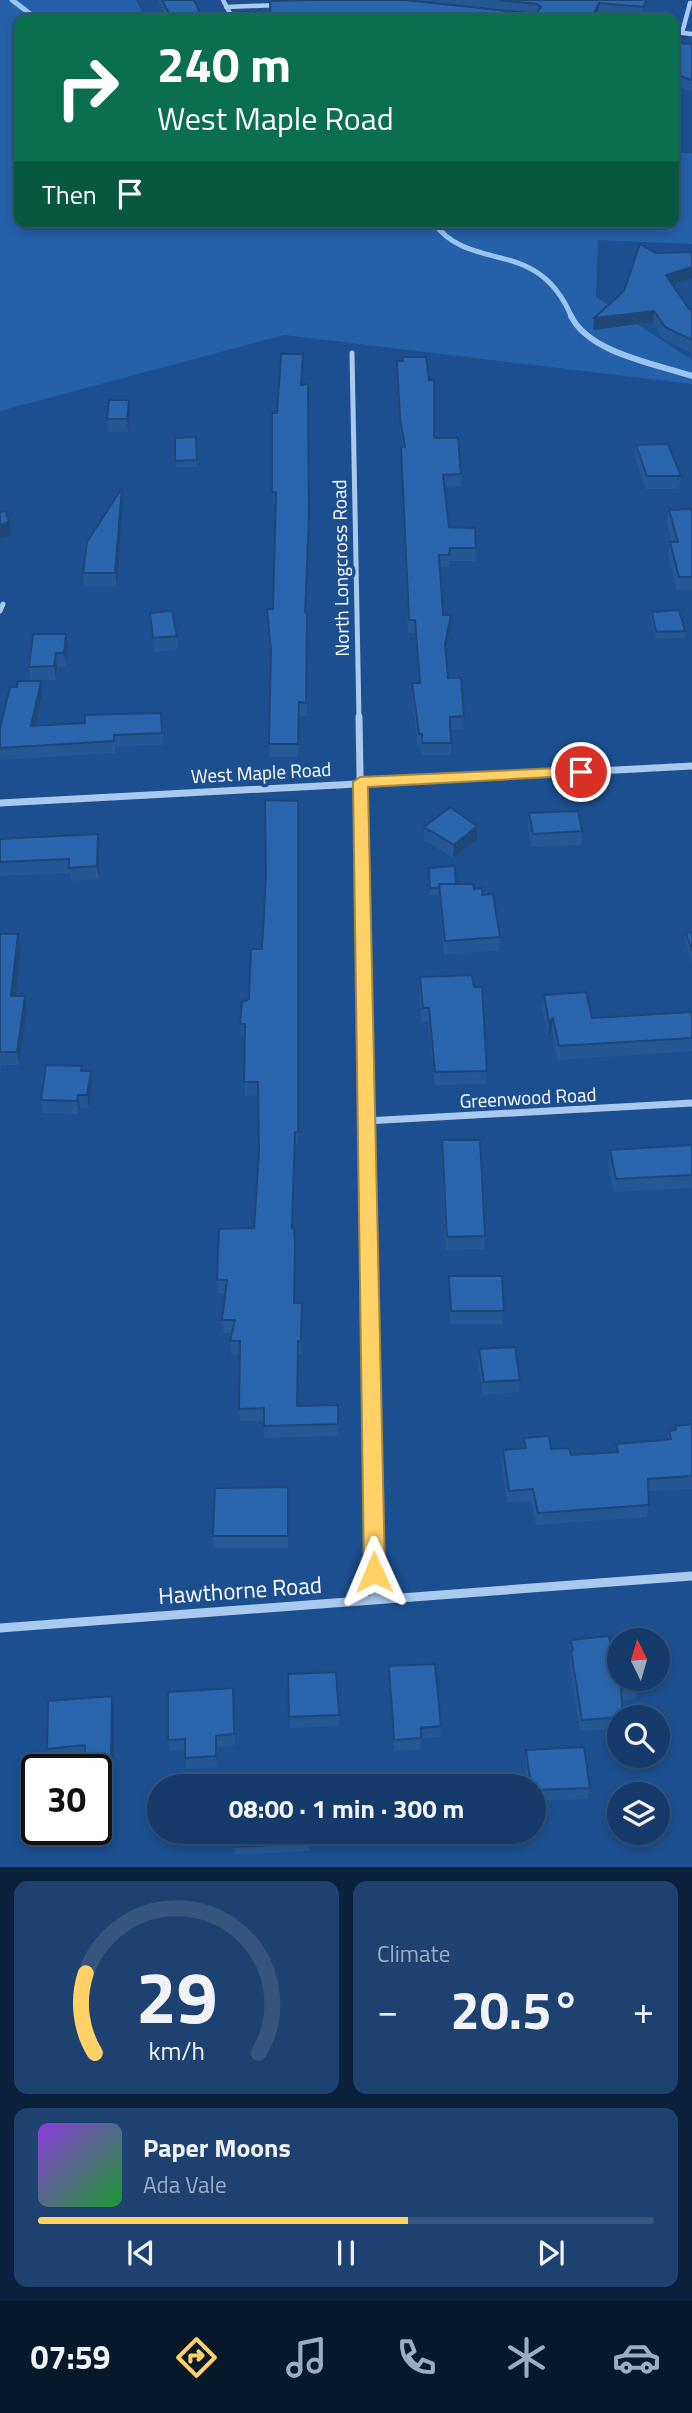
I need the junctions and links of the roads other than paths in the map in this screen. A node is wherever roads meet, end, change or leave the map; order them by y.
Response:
1 (223, 0) edge
2 (690, 2) dead end
3 (279, 5) edge
4 (226, 7) junction
5 (230, 14) edge
6 (682, 33) joint
7 (692, 34) edge
8 (352, 353) dead end
9 (692, 766) edge
10 (360, 782) junction
11 (0, 803) edge
12 (692, 1103) edge
13 (366, 1121) junction
14 (692, 1576) edge
15 (375, 1598) junction
16 (0, 1628) edge

1 - 4 street
2 - 6 street
3 - 4 street
4 - 5 street
6 - 7 street
8 - 10 street, North Longcross Road
9 - 10 street, West Maple Road
10 - 11 street, West Maple Road
10 - 13 street, North Longcross Road
12 - 13 street, Greenwood Road
13 - 15 street, North Longcross Road
14 - 15 street, Hawthorne Road
15 - 16 street, Hawthorne Road

